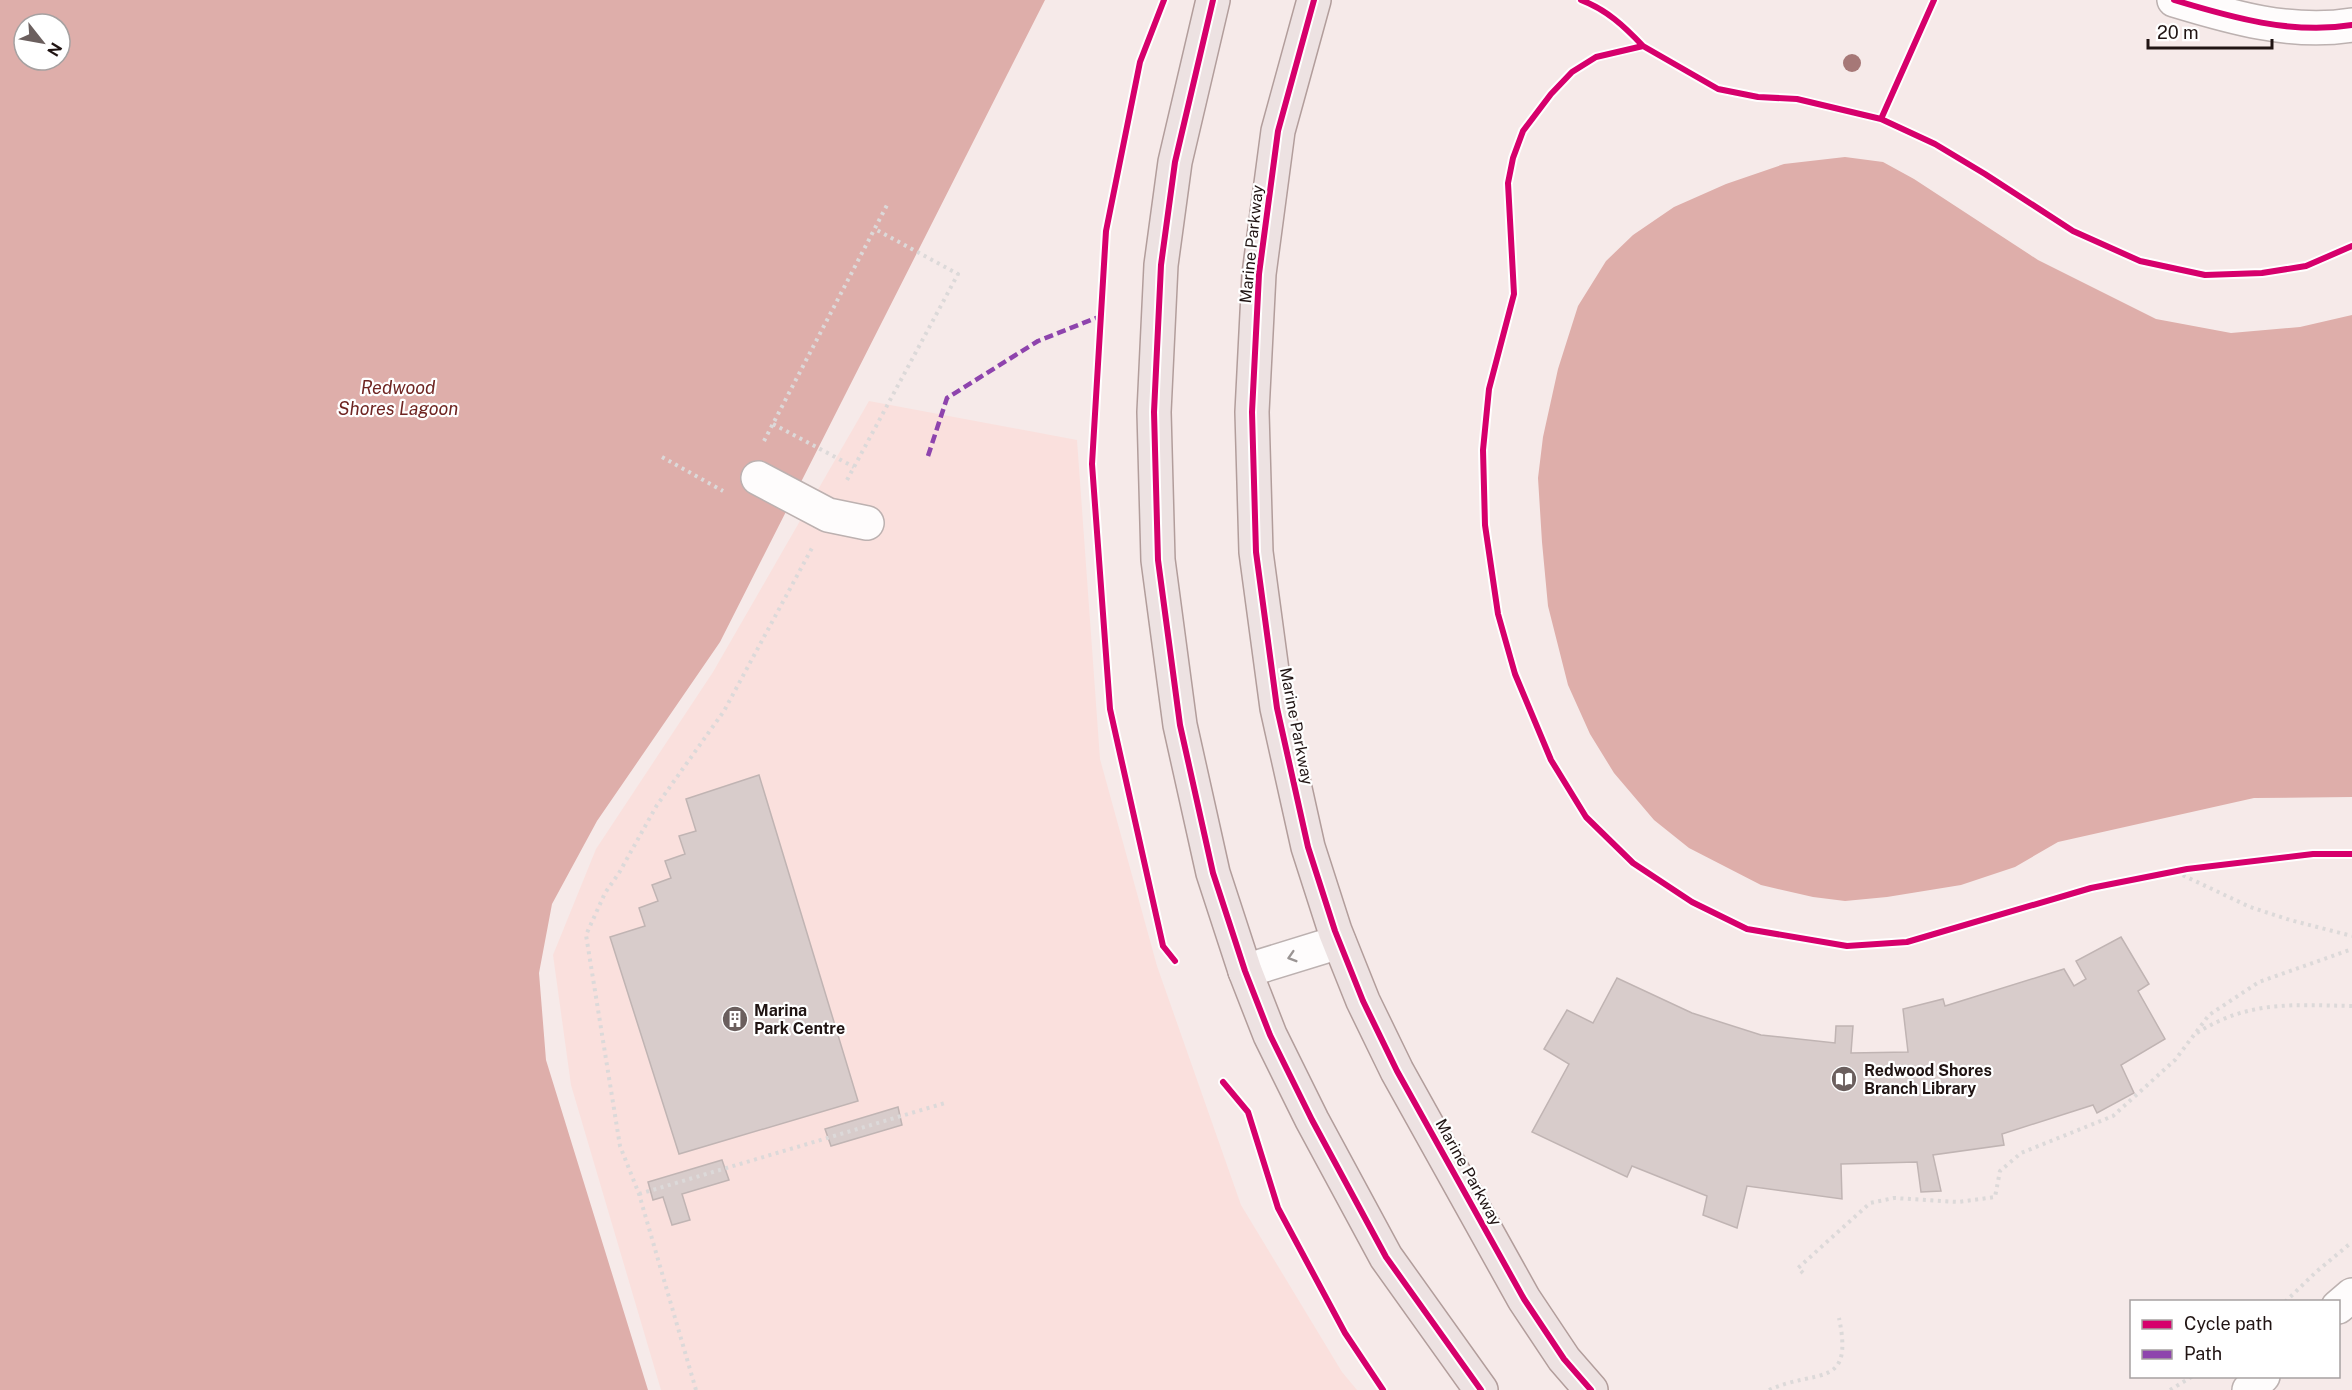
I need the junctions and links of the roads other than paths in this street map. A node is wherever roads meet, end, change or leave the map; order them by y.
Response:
1 (1213, 0) edge
2 (1314, 0) edge
3 (2174, 0) edge
4 (2352, 25) edge
5 (758, 478) dead end
6 (867, 523) dead end
7 (1339, 942) junction
8 (1245, 971) junction
9 (2352, 1295) edge
10 (2340, 1305) edge
11 (2262, 1378) edge
12 (1481, 1390) edge
13 (1591, 1390) edge
14 (2249, 1390) edge

1 - 8 main road
2 - 7 main road, Marine Parkway
3 - 4 street
5 - 6 street
7 -> 8 street
7 - 13 main road, Marine Parkway
8 - 12 main road
9 - 10 street
11 - 14 street

